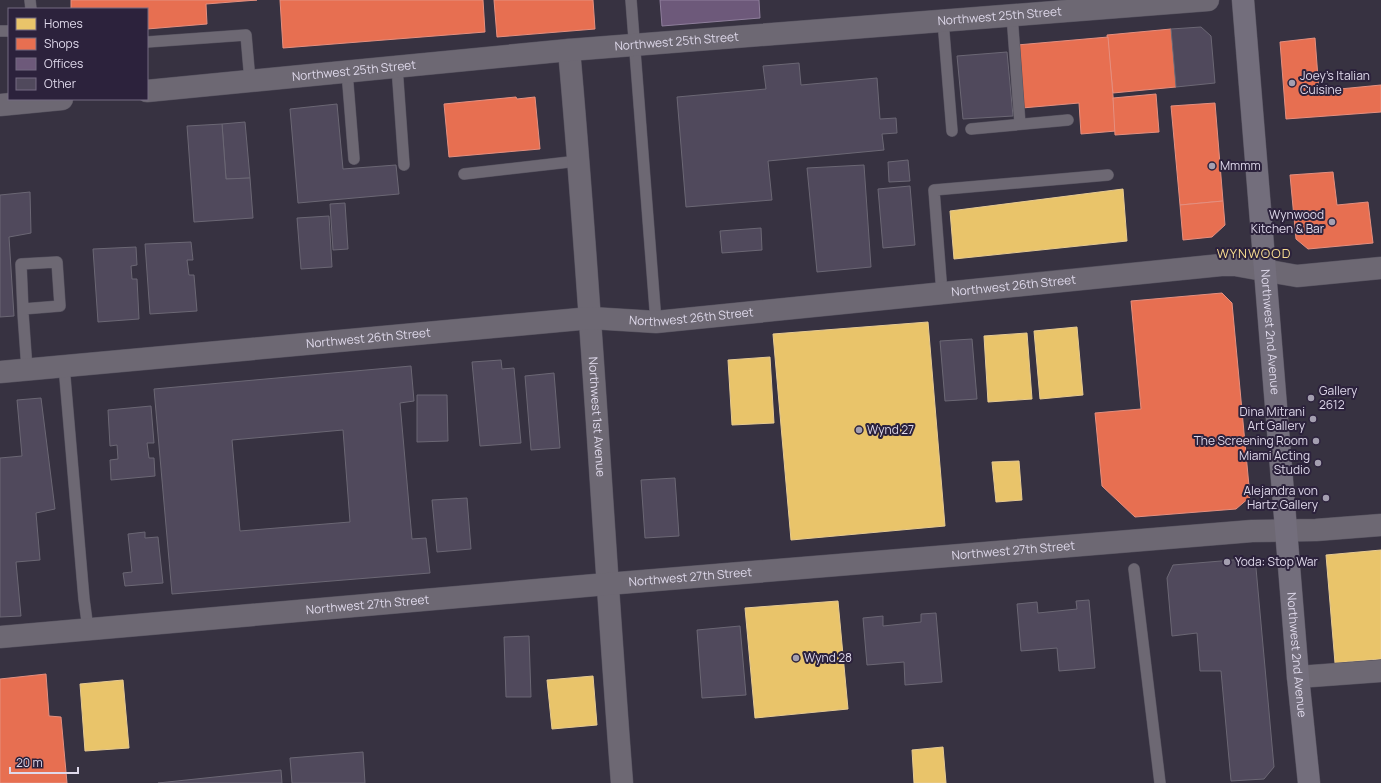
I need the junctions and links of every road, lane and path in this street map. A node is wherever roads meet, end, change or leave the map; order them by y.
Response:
1 (631, 0) edge
2 (1208, 0) edge
3 (1243, 0) edge
4 (1012, 15) junction
5 (943, 21) junction
6 (148, 42) edge
7 (635, 45) junction
8 (569, 50) junction
9 (397, 67) junction
10 (347, 72) junction
11 (250, 81) junction
12 (148, 91) edge
13 (52, 100) edge
14 (0, 105) edge
15 (1068, 120) dead end
16 (1020, 124) junction
17 (971, 129) dead end
18 (952, 132) dead end
19 (354, 159) dead end
20 (578, 161) junction
21 (404, 165) dead end
22 (464, 174) dead end
23 (1108, 175) dead end
24 (1381, 268) edge
25 (1266, 269) junction
26 (942, 293) junction
27 (23, 309) junction
28 (591, 318) junction
29 (656, 322) junction
30 (64, 366) junction
31 (27, 369) junction
32 (0, 372) edge
33 (1381, 525) edge
34 (1287, 530) junction
35 (1134, 569) dead end
36 (607, 584) junction
37 (88, 629) junction
38 (0, 637) edge
39 (1381, 671) edge
40 (1298, 677) junction
41 (622, 783) edge
42 (1160, 783) edge
43 (1309, 783) edge

1 - 7 lane
2 - 4 street, Northwest 25th Street
3 - 25 street, Northwest 2nd Avenue
4 - 5 street, Northwest 25th Street
4 - 16 lane
5 - 7 street, Northwest 25th Street
5 - 18 lane
6 - 11 lane
7 - 8 street, Northwest 25th Street
7 - 29 lane
8 - 9 street, Northwest 25th Street
8 - 20 street, Northwest 1st Avenue
9 - 10 street, Northwest 25th Street
9 - 21 lane
10 - 11 street, Northwest 25th Street
10 - 19 lane
11 - 12 street, Northwest 25th Street
13 - 14 street
15 - 16 lane
16 - 17 lane
20 - 22 lane
20 - 28 street, Northwest 1st Avenue
23 - 26 lane
24 - 25 street, Northwest 26th Street
25 - 26 street, Northwest 26th Street
25 - 34 street, Northwest 2nd Avenue
26 - 29 street, Northwest 26th Street
27 - 27 lane
27 - 31 lane
28 - 29 street, Northwest 26th Street
28 - 30 street, Northwest 26th Street
28 - 36 street, Northwest 1st Avenue
30 - 31 street, Northwest 26th Street
30 - 37 lane
31 - 32 street, Northwest 26th Street
33 - 34 street, Northwest 27th Street
34 - 36 street, Northwest 27th Street
34 - 40 street, Northwest 2nd Avenue
35 - 42 lane
36 - 37 street, Northwest 27th Street
36 - 41 street, Northwest 1st Avenue
37 - 38 street, Northwest 27th Street
39 - 40 street
40 - 43 street, Northwest 2nd Avenue

